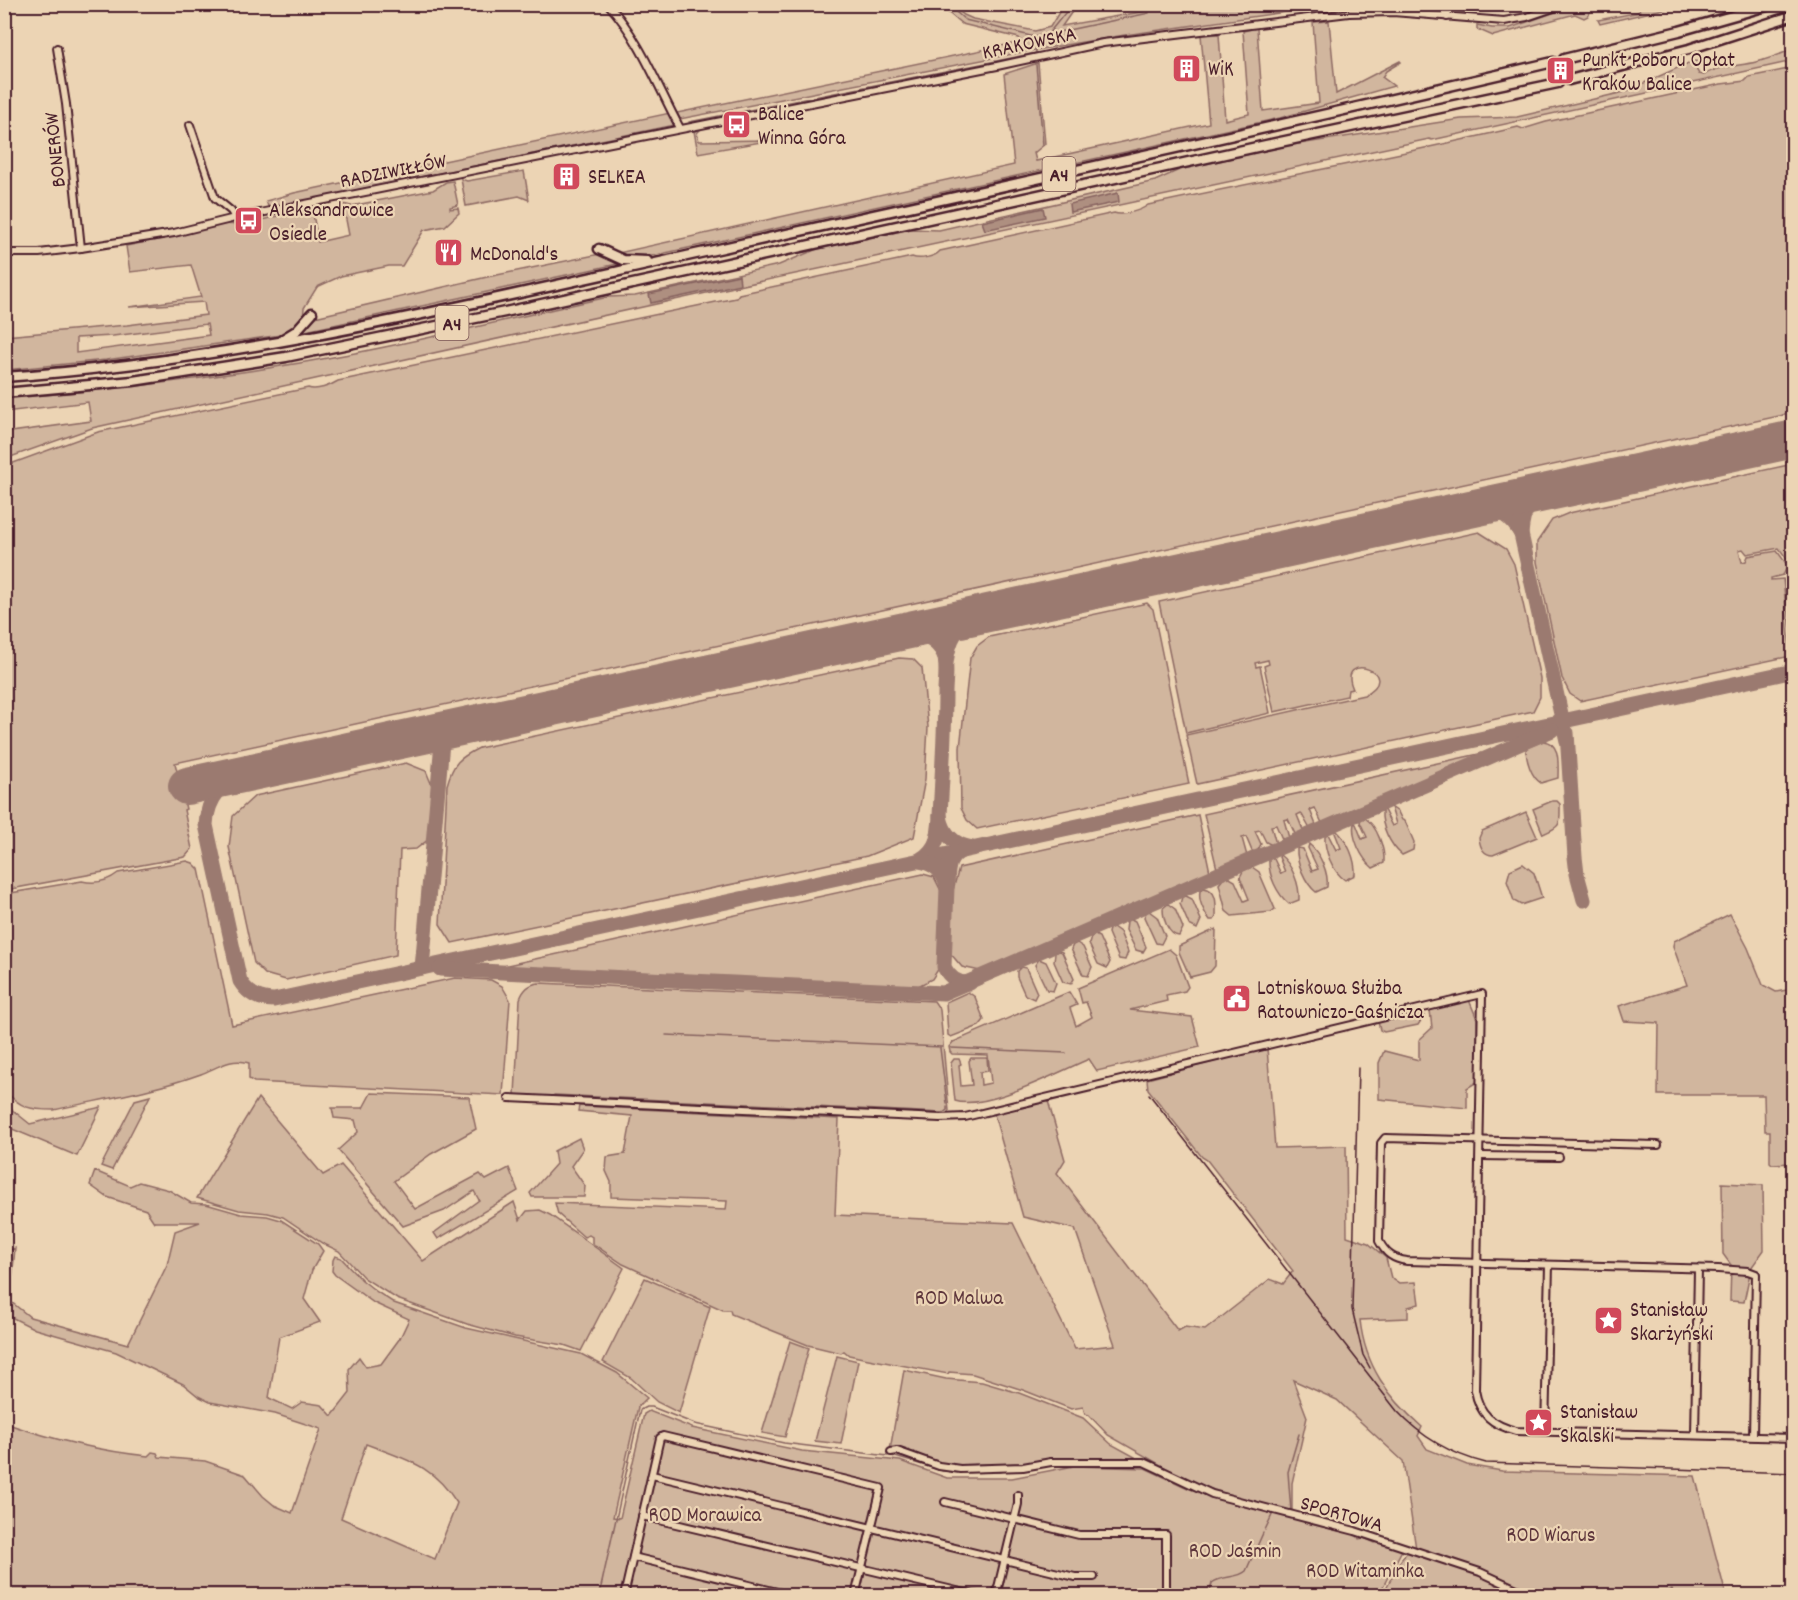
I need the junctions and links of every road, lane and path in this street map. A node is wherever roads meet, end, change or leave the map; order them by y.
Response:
1 (608, 4) edge
2 (1449, 4) edge
3 (1565, 4) edge
4 (1774, 4) edge
5 (1382, 8) edge
6 (1544, 8) edge
7 (1794, 15) edge
8 (1447, 17) junction
9 (57, 48) dead end
10 (1564, 59) dead end
11 (1553, 62) dead end
12 (1569, 80) dead end
13 (1558, 83) dead end
14 (190, 125) dead end
15 (680, 128) junction
16 (235, 218) junction
17 (81, 248) junction
18 (599, 249) dead end
19 (4, 253) edge
20 (671, 259) junction
21 (312, 313) dead end
22 (274, 343) junction
23 (4, 377) edge
24 (4, 393) edge
25 (509, 1098) dead end
26 (1480, 1141) junction
27 (1658, 1145) dead end
28 (1480, 1156) junction
29 (1559, 1157) dead end
30 (1478, 1263) junction
31 (1549, 1265) junction
32 (1698, 1269) junction
33 (1545, 1431) junction
34 (1695, 1435) junction
35 (1753, 1436) junction
36 (1794, 1438) edge
37 (891, 1452) dead end
38 (651, 1475) junction
39 (1018, 1495) dead end
40 (945, 1502) dead end
41 (642, 1516) junction
42 (1014, 1519) junction
43 (871, 1527) junction
44 (633, 1557) junction
45 (1004, 1559) junction
46 (861, 1568) junction
47 (1094, 1577) dead end
48 (624, 1596) edge
49 (794, 1596) edge
50 (855, 1596) edge
51 (978, 1596) edge
52 (996, 1596) edge
53 (1166, 1596) edge
54 (1532, 1596) edge

1 - 15 street
2 - 8 street
3 - 6 street, KRAKOWSKA
4 - 10 highway
5 - 8 street, KRAKOWSKA
5 - 15 street, KRAKOWSKA
6 - 8 street, KRAKOWSKA
7 - 12 highway
9 - 17 street, BONERÓW
11 - 20 highway, A4
13 - 24 highway, A4
14 - 16 street
15 - 16 street, RADZIWIŁŁÓW
16 - 17 street, RADZIWIŁŁÓW
17 - 19 street, RADZIWIŁŁÓW
18 - 20 highway
20 - 22 highway, A4
21 - 22 highway
22 - 23 highway, A4
25 - 26 street
26 - 27 street
26 - 28 street
26 - 30 street
28 - 29 street
28 - 30 street
30 - 31 street
30 - 33 street
31 - 32 street
31 - 33 street
32 - 34 street
32 - 35 street
33 - 34 street
34 - 35 street
35 - 36 street
37 - 54 street, SPORTOWA
38 - 41 street
38 - 43 street
38 - 43 street
39 - 42 street
40 - 42 street
41 - 44 street
41 - 46 street
42 - 45 street
42 - 53 street
43 - 45 street
43 - 46 street
44 - 48 street
44 - 49 street
45 - 47 street
45 - 52 street
46 - 50 street
46 - 51 street

